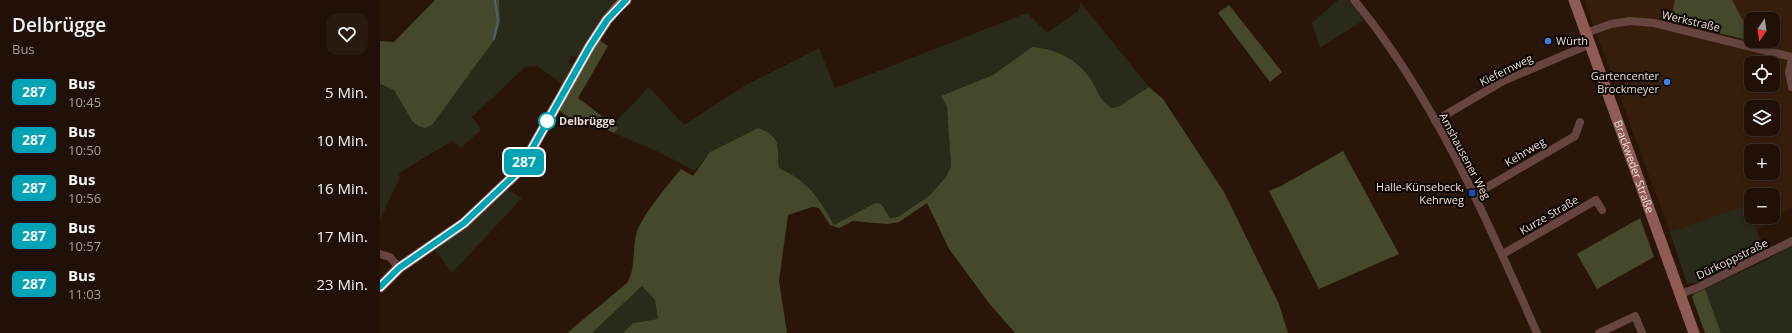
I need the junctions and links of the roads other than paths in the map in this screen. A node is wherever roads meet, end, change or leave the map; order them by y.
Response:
1 (626, 0) edge
2 (1354, 0) edge
3 (1574, 0) edge
4 (1586, 33) junction
5 (1590, 44) junction
6 (1792, 58) edge
7 (1792, 88) edge
8 (1436, 121) junction
9 (1580, 122) dead end
10 (1474, 195) junction
11 (1602, 210) dead end
12 (1792, 241) edge
13 (380, 254) edge
14 (1503, 254) junction
15 (399, 268) junction
16 (380, 287) edge
17 (1680, 294) junction
18 (1537, 333) edge
19 (1599, 333) edge
20 (1642, 333) edge
21 (1694, 333) edge

1 - 15 street
2 - 8 street, Amshausener Weg
3 - 4 street, Brackweder Straße
4 - 5 street, Brackweder Straße
4 - 6 street, Werkstraße
5 - 8 street, Kiefernweg
5 - 17 street, Brackweder Straße
6 - 7 street, Werkstraße
8 - 10 street, Amshausener Weg
9 - 10 street, Kehrweg
10 - 14 street, Amshausener Weg
11 - 14 street, Kurze Straße
12 - 17 street, Dürkoppstraße
13 - 15 street
14 - 18 street, Amshausener Weg
15 - 16 street
17 - 21 street, Brackweder Straße
19 - 20 street

